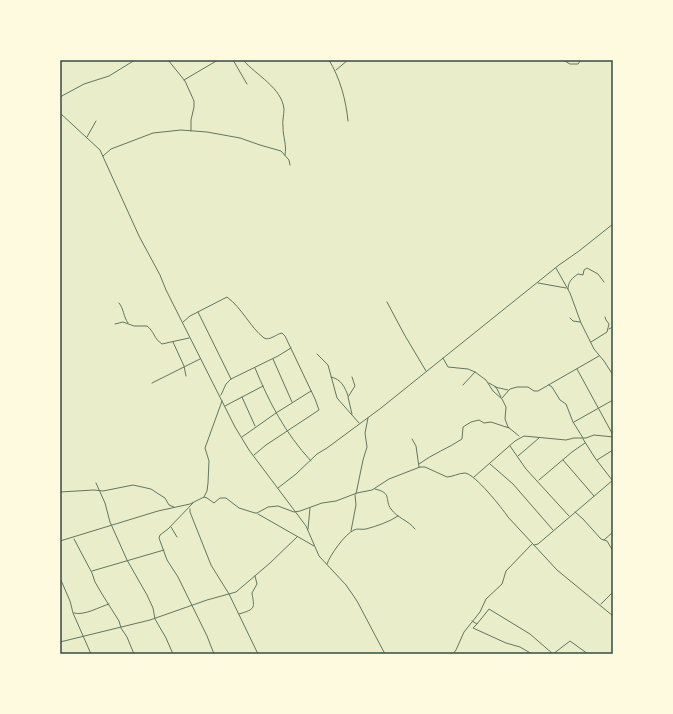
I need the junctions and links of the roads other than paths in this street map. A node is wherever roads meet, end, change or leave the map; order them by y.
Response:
1 (135, 60) edge
2 (168, 60) edge
3 (218, 60) edge
4 (233, 60) edge
5 (243, 60) edge
6 (329, 60) edge
7 (348, 60) edge
8 (563, 60) edge
9 (581, 60) edge
10 (214, 61) edge
11 (335, 70) junction
12 (184, 80) junction
13 (247, 84) dead end
14 (60, 97) edge
15 (60, 113) edge
16 (96, 121) dead end
17 (348, 121) dead end
18 (191, 131) junction
19 (87, 138) junction
20 (285, 155) junction
21 (102, 156) junction
22 (290, 165) dead end
23 (613, 224) edge
24 (556, 268) junction
25 (604, 282) dead end
26 (537, 283) junction
27 (567, 289) junction
28 (387, 302) dead end
29 (119, 303) dead end
30 (198, 312) junction
31 (606, 317) dead end
32 (570, 318) dead end
33 (183, 322) junction
34 (128, 323) junction
35 (582, 323) junction
36 (115, 324) dead end
37 (613, 327) edge
38 (608, 330) junction
39 (191, 338) junction
40 (173, 342) junction
41 (591, 342) junction
42 (291, 348) junction
43 (317, 354) dead end
44 (600, 355) junction
45 (443, 358) junction
46 (201, 359) junction
47 (272, 359) junction
48 (184, 366) junction
49 (255, 368) junction
50 (577, 369) junction
51 (426, 371) junction
52 (475, 372) junction
53 (613, 375) edge
54 (186, 376) dead end
55 (331, 376) junction
56 (352, 377) dead end
57 (231, 379) junction
58 (152, 383) dead end
59 (489, 383) junction
60 (463, 385) dead end
61 (548, 385) junction
62 (263, 386) junction
63 (495, 387) junction
64 (509, 390) junction
65 (311, 391) junction
66 (220, 396) junction
67 (242, 396) junction
68 (348, 397) junction
69 (501, 398) junction
70 (613, 400) edge
71 (222, 401) junction
72 (293, 402) junction
73 (224, 406) junction
74 (598, 407) junction
75 (276, 413) junction
76 (352, 415) junction
77 (368, 417) junction
78 (573, 422) junction
79 (359, 423) junction
80 (255, 427) junction
81 (510, 429) junction
82 (287, 432) junction
83 (613, 436) edge
84 (520, 437) junction
85 (540, 437) junction
86 (242, 438) junction
87 (583, 438) junction
88 (412, 439) dead end
89 (585, 443) junction
90 (510, 446) junction
91 (613, 450) edge
92 (254, 455) junction
93 (517, 457) junction
94 (563, 460) junction
95 (596, 460) junction
96 (311, 461) junction
97 (490, 463) junction
98 (419, 464) junction
99 (419, 467) junction
100 (473, 477) junction
101 (613, 480) edge
102 (538, 481) junction
103 (96, 483) dead end
104 (277, 488) junction
105 (374, 489) junction
106 (99, 491) junction
107 (60, 492) edge
108 (355, 494) junction
109 (594, 496) junction
110 (204, 497) junction
111 (193, 502) junction
112 (177, 507) junction
113 (190, 507) junction
114 (311, 507) junction
115 (294, 512) junction
116 (575, 512) junction
117 (258, 513) junction
118 (398, 516) junction
119 (569, 516) junction
120 (112, 526) junction
121 (171, 526) junction
122 (415, 529) dead end
123 (308, 530) junction
124 (553, 530) junction
125 (351, 532) junction
126 (613, 532) edge
127 (297, 536) junction
128 (177, 537) dead end
129 (73, 538) junction
130 (604, 540) junction
131 (60, 541) edge
132 (533, 545) junction
133 (315, 546) junction
134 (164, 550) junction
135 (613, 551) edge
136 (127, 560) junction
137 (327, 564) junction
138 (92, 571) junction
139 (255, 576) junction
140 (60, 578) edge
141 (613, 592) edge
142 (229, 594) junction
143 (109, 604) junction
144 (600, 604) junction
145 (192, 605) junction
146 (73, 612) junction
147 (238, 614) junction
148 (613, 616) edge
149 (155, 619) junction
150 (472, 621) junction
151 (477, 624) junction
152 (468, 626) junction
153 (121, 628) junction
154 (473, 628) junction
155 (84, 636) junction
156 (60, 642) edge
157 (385, 653) edge
158 (91, 654) edge
159 (134, 654) edge
160 (173, 654) edge
161 (214, 654) edge
162 (258, 654) edge
163 (382, 654) edge
164 (454, 654) edge
165 (532, 654) edge
166 (588, 654) edge

1 - 14 street
2 - 12 street
3 - 10 street
4 - 13 street
5 - 20 street
6 - 11 street
7 - 11 street
8 - 9 street
10 - 12 street
11 - 17 street
12 - 18 street
15 - 19 street
16 - 19 street
18 - 20 street
18 - 21 street
19 - 21 street
20 - 22 street
21 - 33 street
23 - 24 street
24 - 26 street
24 - 27 street
25 - 27 street
26 - 27 street
26 - 45 street
27 - 35 street
28 - 51 street
29 - 34 street
30 - 33 street
30 - 42 street
30 - 57 street
31 - 38 street
32 - 35 street
33 - 39 street
34 - 36 street
34 - 40 street
35 - 41 street
37 - 38 street
38 - 41 street
39 - 40 street
39 - 46 street
40 - 48 street
41 - 44 street
42 - 47 street
42 - 65 street
43 - 55 street
44 - 50 street
44 - 53 street
45 - 51 street
45 - 52 street
46 - 48 street
46 - 66 street
47 - 49 street
47 - 72 street
48 - 54 street
48 - 58 street
49 - 57 street
49 - 62 street
50 - 61 street
50 - 74 street
51 - 77 street
52 - 59 street
52 - 60 street
55 - 68 street
55 - 76 street
56 - 68 street
57 - 66 street
59 - 63 street
59 - 69 street
61 - 64 street
61 - 78 street
62 - 67 street
62 - 75 street
63 - 64 street
63 - 69 street
64 - 69 street
65 - 72 street
65 - 82 street
66 - 71 street
67 - 73 street
67 - 80 street
68 - 76 street
69 - 81 street
70 - 74 street
71 - 73 street
71 - 110 street
72 - 75 street
73 - 86 street
74 - 78 street
74 - 83 street
75 - 80 street
75 - 82 street
76 - 79 street
77 - 79 street
77 - 108 street
78 - 87 street
79 - 96 street
80 - 86 street
81 - 84 street
81 - 98 street
82 - 92 street
82 - 96 street
83 - 87 street
84 - 85 street
84 - 90 street
85 - 87 street
85 - 93 street
86 - 92 street
87 - 89 street
88 - 98 street
89 - 94 street
89 - 95 street
90 - 93 street
90 - 97 street
91 - 95 street
92 - 104 street
93 - 102 street
94 - 102 street
94 - 109 street
95 - 101 street
96 - 104 street
97 - 100 street
97 - 124 street
98 - 99 street
99 - 100 street
99 - 105 street
100 - 132 street
101 - 109 street
102 - 119 street
103 - 106 street
104 - 115 street
105 - 108 street
105 - 118 street
106 - 107 street
106 - 112 street
106 - 120 street
108 - 114 street
108 - 125 street
109 - 116 street
110 - 111 street
110 - 117 street
111 - 112 street
111 - 113 street
112 - 120 street
113 - 121 street
113 - 142 street
114 - 115 street
114 - 123 street
115 - 117 street
115 - 123 street
116 - 119 street
116 - 130 street
117 - 127 street
118 - 122 street
118 - 125 street
119 - 124 street
120 - 129 street
120 - 136 street
121 - 128 street
121 - 134 street
123 - 133 street
124 - 132 street
125 - 137 street
126 - 130 street
127 - 133 street
127 - 139 street
129 - 131 street
129 - 138 street
130 - 135 street
132 - 144 street
132 - 150 street
133 - 137 street
134 - 136 street
134 - 145 street
136 - 138 street
136 - 149 street
137 - 157 street
138 - 143 street
139 - 142 street
139 - 147 street
140 - 146 street
141 - 144 street
142 - 145 street
142 - 147 street
143 - 146 street
143 - 153 street
144 - 148 street
145 - 149 street
145 - 161 street
146 - 155 street
147 - 162 street
149 - 153 street
149 - 160 street
150 - 151 street
150 - 152 street
151 - 154 street
151 - 166 street
152 - 154 street
152 - 164 street
153 - 155 street
153 - 159 street
154 - 165 street
155 - 156 street
155 - 158 street
157 - 163 street

